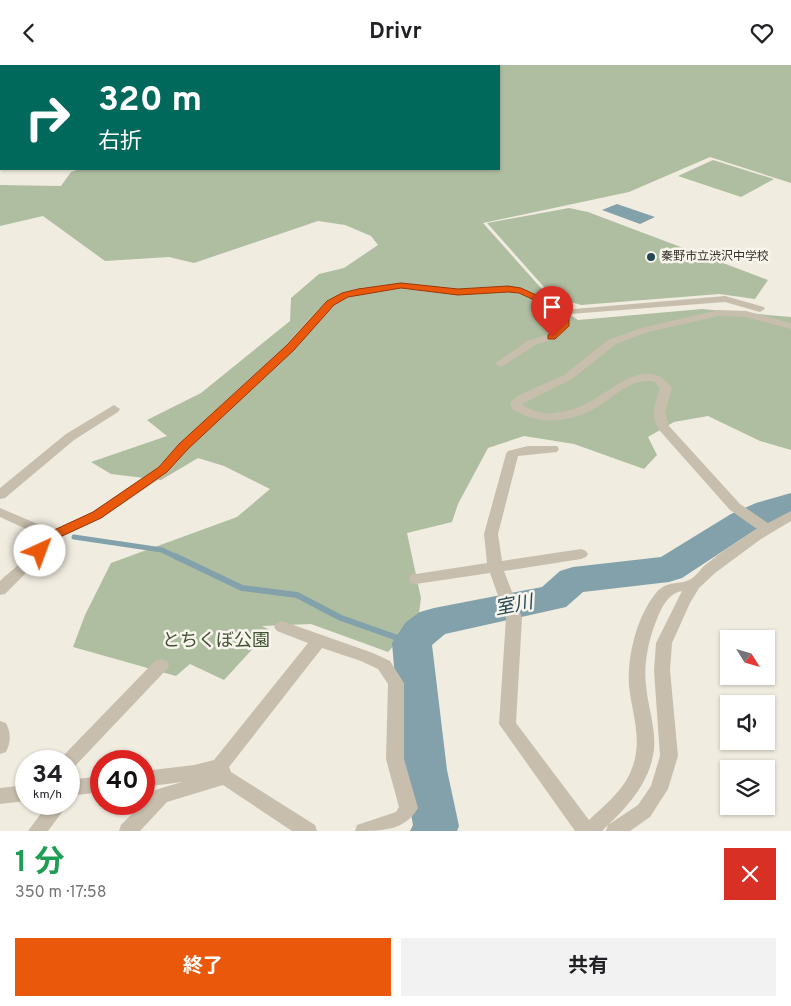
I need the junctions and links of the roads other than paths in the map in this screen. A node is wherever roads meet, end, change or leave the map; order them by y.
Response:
1 (565, 310) junction
2 (759, 310) junction
3 (791, 326) edge
4 (502, 365) dead end
5 (114, 409) dead end
6 (553, 449) dead end
7 (0, 495) edge
8 (0, 512) edge
9 (791, 515) edge
10 (763, 526) junction
11 (43, 540) junction
12 (580, 554) dead end
13 (495, 566) junction
14 (416, 579) dead end
15 (694, 585) junction
16 (0, 590) edge
17 (282, 627) dead end
18 (319, 641) junction
19 (161, 665) dead end
20 (0, 728) edge
21 (0, 747) edge
22 (79, 750) edge
23 (223, 772) junction
24 (155, 778) edge
25 (15, 794) edge
26 (0, 796) edge
27 (50, 815) edge
28 (298, 828) edge
29 (37, 831) edge
30 (128, 831) edge
31 (364, 831) edge
32 (587, 831) edge
33 (615, 831) edge

1 - 2 street
1 - 4 street
1 - 11 street
2 - 3 street
2 - 10 street
5 - 7 street
6 - 13 street
8 - 11 street
9 - 10 street
10 - 15 street
11 - 16 street
12 - 13 street
13 - 14 street
13 - 32 street
15 - 32 street
15 - 33 street
17 - 18 street
18 - 23 street
18 - 31 street
19 - 22 street
20 - 21 street
23 - 24 street
23 - 28 street
23 - 30 street
25 - 26 street
27 - 29 street

